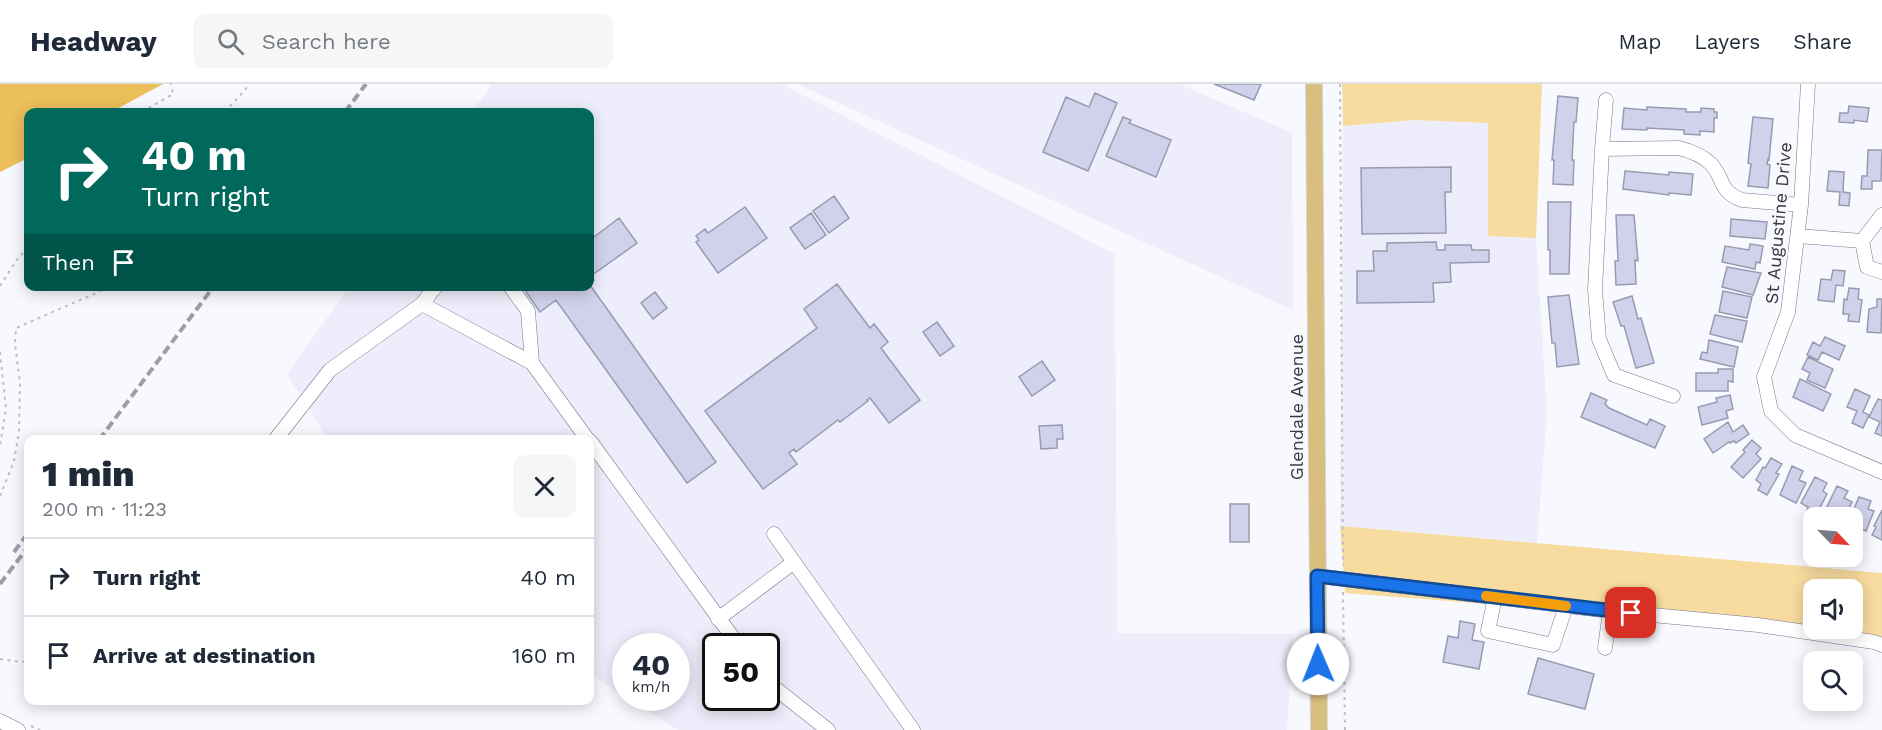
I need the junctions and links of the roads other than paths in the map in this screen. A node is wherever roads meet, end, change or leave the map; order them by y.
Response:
1 (1314, 84) edge
2 (1808, 84) edge
3 (1606, 100) dead end
4 (1602, 148) junction
5 (1801, 205) junction
6 (1882, 215) edge
7 (1798, 236) junction
8 (1862, 241) junction
9 (1882, 272) edge
10 (432, 291) edge
11 (514, 291) edge
12 (422, 304) junction
13 (532, 363) junction
14 (1673, 396) dead end
15 (278, 435) edge
16 (585, 435) edge
17 (594, 447) edge
18 (1882, 472) edge
19 (774, 534) dead end
20 (794, 562) junction
21 (1317, 576) junction
22 (1495, 597) junction
23 (1566, 606) junction
24 (1610, 611) junction
25 (718, 619) junction
26 (729, 633) edge
27 (1882, 645) edge
28 (1605, 648) dead end
29 (780, 692) edge
30 (0, 721) edge
31 (18, 730) edge
32 (828, 730) edge
33 (912, 730) edge
34 (1319, 730) edge

1 - 21 main road, Glendale Avenue
2 - 5 street, St Augustine Drive
3 - 4 street
4 - 5 street
4 - 14 street
5 - 7 street, St Augustine Drive
6 - 8 street
7 - 8 street
7 - 18 street, St Augustine Drive
8 - 9 street
10 - 12 street
11 - 13 street
12 - 13 street
12 - 15 street
13 - 16 street
17 - 25 street
19 - 20 street
20 - 25 street
20 - 33 street
21 - 22 street
21 - 34 main road, Glendale Avenue
22 - 23 street
22 - 23 street
23 - 24 street
24 - 27 street
24 - 28 street
25 - 26 street
29 - 32 street
30 - 31 street

